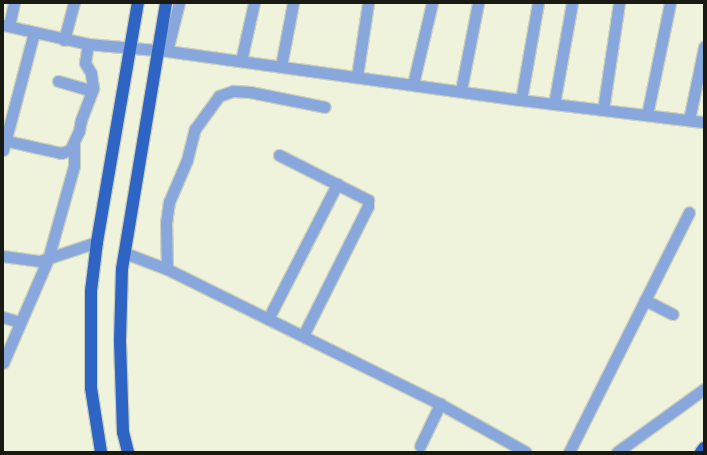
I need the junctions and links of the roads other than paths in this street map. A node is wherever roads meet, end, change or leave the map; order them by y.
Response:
1 (14, 3) edge
2 (74, 3) edge
3 (138, 3) edge
4 (166, 3) edge
5 (179, 3) edge
6 (254, 3) edge
7 (293, 3) edge
8 (368, 3) edge
9 (432, 3) edge
10 (478, 3) edge
11 (538, 3) edge
12 (572, 3) edge
13 (619, 3) edge
14 (670, 3) edge
15 (6, 26) edge
16 (34, 33) junction
17 (64, 40) junction
18 (88, 44) junction
19 (704, 47) edge
20 (132, 48) junction
21 (162, 50) junction
22 (241, 61) junction
23 (281, 66) junction
24 (356, 76) junction
25 (58, 81) dead end
26 (413, 84) junction
27 (461, 90) junction
28 (92, 91) junction
29 (521, 100) junction
30 (554, 104) junction
31 (325, 107) dead end
32 (603, 110) junction
33 (647, 115) junction
34 (689, 120) junction
35 (704, 122) edge
36 (4, 144) edge
37 (74, 144) junction
38 (279, 155) dead end
39 (337, 184) junction
40 (689, 212) dead end
41 (97, 242) junction
42 (125, 252) junction
43 (3, 256) edge
44 (48, 259) junction
45 (167, 269) junction
46 (645, 300) junction
47 (673, 314) dead end
48 (3, 316) edge
49 (268, 318) junction
50 (19, 322) junction
51 (303, 336) junction
52 (3, 363) edge
53 (704, 389) edge
54 (440, 404) junction
55 (420, 446) dead end
56 (704, 448) edge
57 (101, 452) edge
58 (128, 452) edge
59 (526, 452) edge
60 (569, 452) edge
61 (617, 452) edge
62 (701, 452) edge

1 - 15 street
2 - 17 street
3 - 20 main road
4 - 21 main road
5 - 21 street
6 - 22 street
7 - 23 street
8 - 24 street
9 - 26 street
10 - 27 street
11 - 29 street
12 - 30 street
13 - 32 street
14 - 33 street
15 - 16 street
16 - 17 street
16 - 36 street
17 - 18 street
18 - 20 street
18 - 28 street
19 - 34 street
20 - 21 street
20 - 41 main road
21 - 22 street
21 - 42 main road
22 - 23 street
23 - 24 street
24 - 26 street
25 - 28 street
26 - 27 street
27 - 29 street
28 - 37 street
29 - 30 street
30 - 32 street
31 - 45 street
32 - 33 street
33 - 34 street
34 - 35 street
36 - 37 street
37 - 44 street
38 - 39 street
39 - 49 street
39 - 51 street
40 - 46 street
41 - 44 street
41 - 57 main road
42 - 45 street
42 - 58 main road
43 - 44 street
44 - 50 street
45 - 49 street
46 - 47 street
46 - 60 street
48 - 50 street
49 - 51 street
50 - 52 street
51 - 54 street
53 - 61 street
54 - 55 street
54 - 59 street
56 - 62 main road

